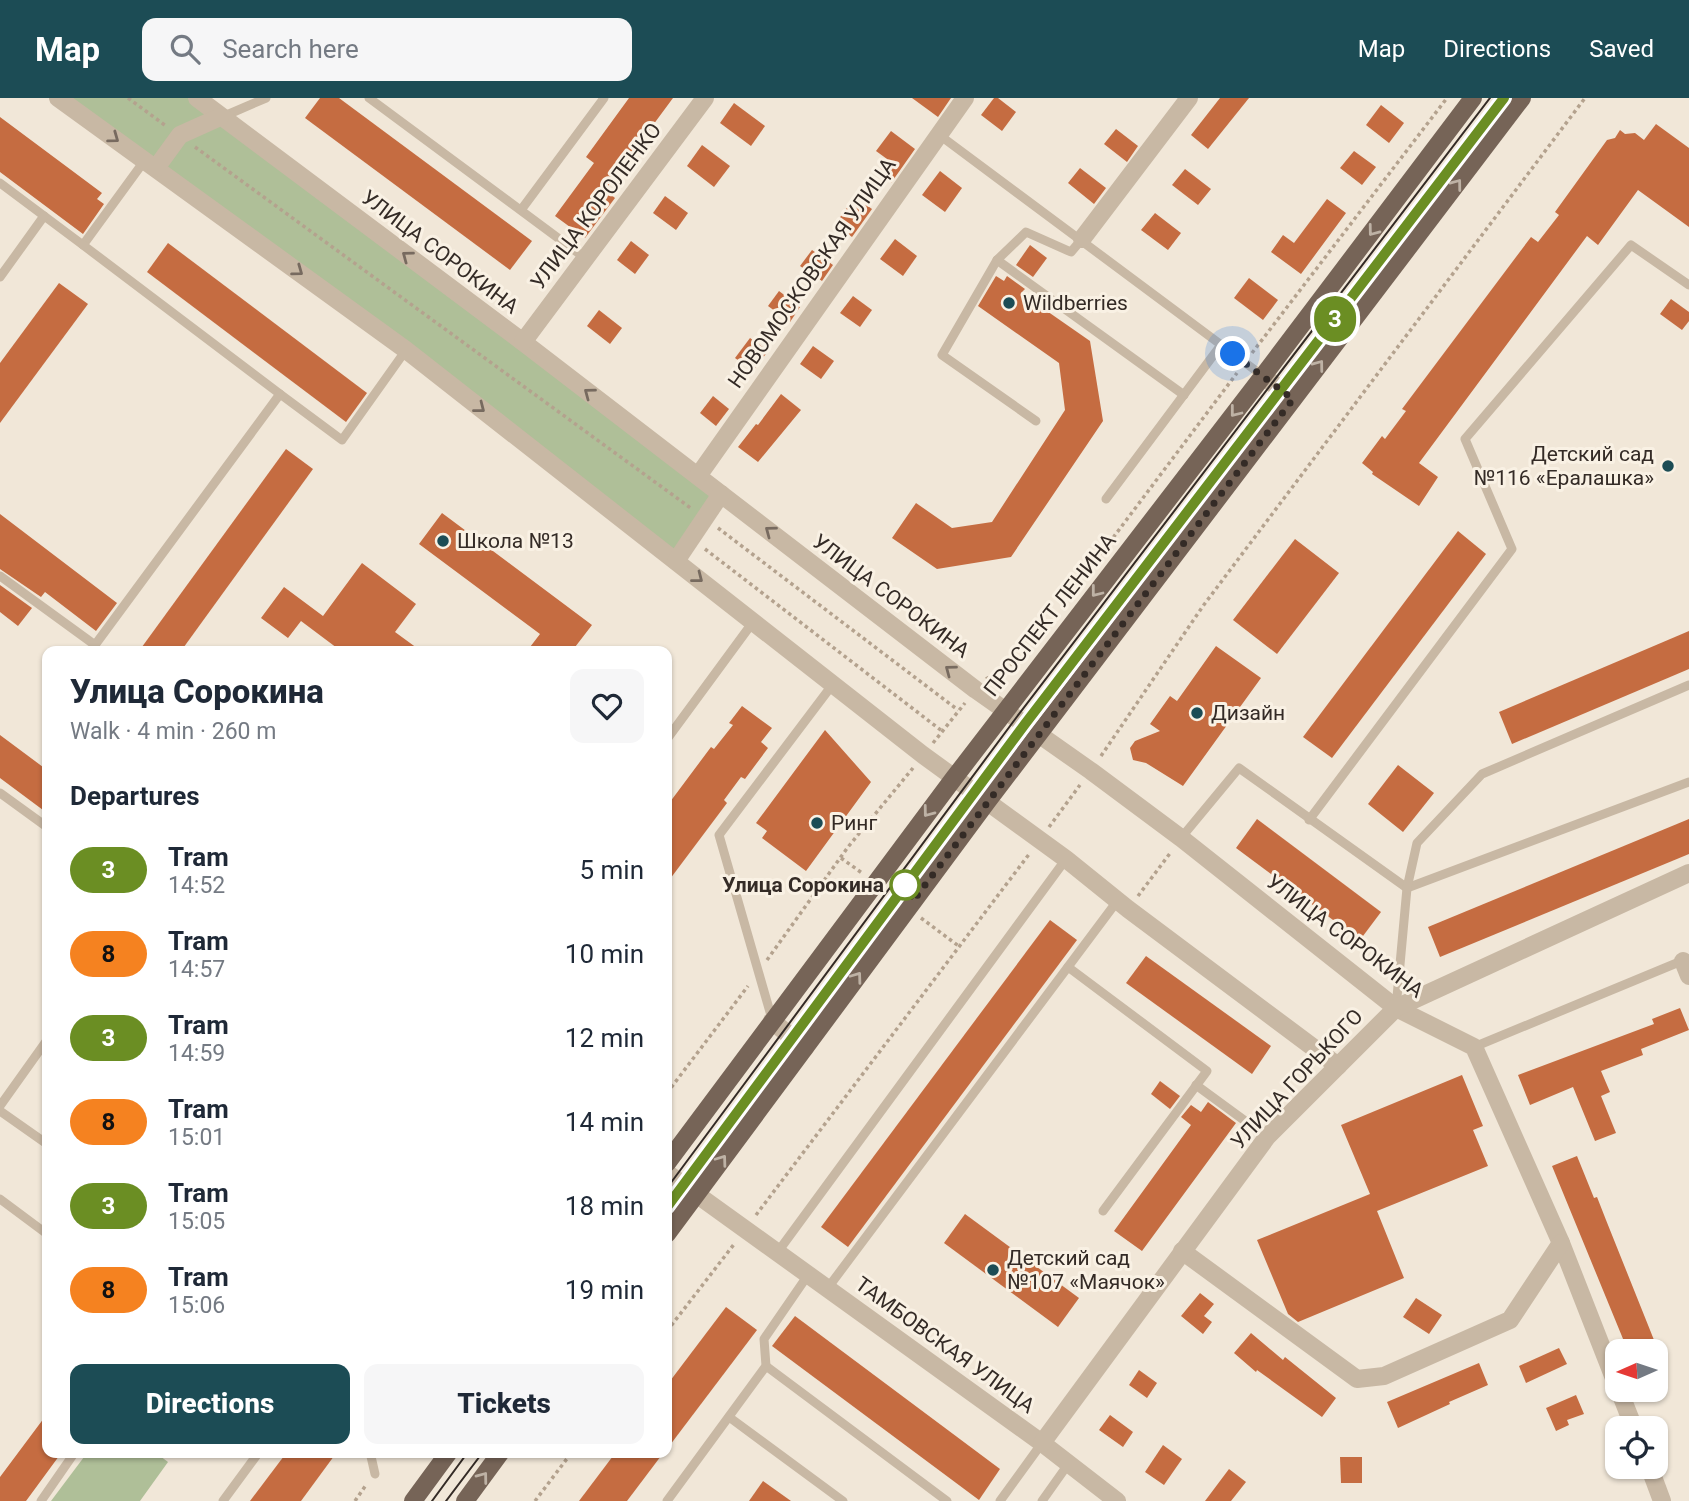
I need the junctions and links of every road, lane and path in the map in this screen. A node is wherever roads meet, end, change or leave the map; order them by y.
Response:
1 (58, 98) edge
2 (128, 98) edge
3 (197, 98) edge
4 (266, 98) edge
5 (369, 98) edge
6 (604, 98) edge
7 (705, 98) edge
8 (965, 98) edge
9 (1189, 98) edge
10 (1447, 98) edge
11 (1473, 98) edge
12 (1522, 98) edge
13 (1585, 98) edge
14 (220, 117) junction
15 (939, 134) junction
16 (180, 135) junction
17 (150, 164) junction
18 (0, 183) edge
19 (521, 211) junction
20 (44, 216) junction
21 (1082, 239) junction
22 (83, 245) junction
23 (585, 258) junction
24 (997, 260) junction
25 (0, 276) edge
26 (1689, 285) edge
27 (523, 342) junction
28 (1221, 345) junction
29 (407, 351) junction
30 (1245, 362) junction
31 (1263, 376) junction
32 (281, 394) junction
33 (1184, 396) junction
34 (1293, 399) junction
35 (1036, 421) dead end
36 (698, 476) junction
37 (721, 494) junction
38 (1107, 499) dead end
39 (705, 518) junction
40 (691, 538) junction
41 (676, 561) junction
42 (0, 576) edge
43 (1082, 580) dead end
44 (754, 621) junction
45 (96, 646) edge
46 (100, 646) edge
47 (1025, 656) dead end
48 (833, 683) junction
49 (1689, 685) edge
50 (976, 690) junction
51 (958, 710) junction
52 (1005, 710) junction
53 (942, 731) junction
54 (672, 732) edge
55 (1038, 733) junction
56 (923, 755) junction
57 (1091, 771) junction
58 (954, 778) junction
59 (1689, 782) edge
60 (0, 793) edge
61 (987, 802) junction
62 (1309, 820) junction
63 (42, 823) edge
64 (1181, 838) junction
65 (1040, 839) junction
66 (1066, 859) junction
67 (1689, 873) edge
68 (1408, 888) junction
69 (1123, 904) junction
70 (1687, 965) edge
71 (1068, 967) junction
72 (758, 972) junction
73 (1396, 1008) junction
74 (772, 1021) junction
75 (42, 1047) edge
76 (1474, 1047) junction
77 (804, 1048) junction
78 (1338, 1066) junction
79 (1196, 1085) junction
80 (672, 1086) edge
81 (0, 1108) edge
82 (1267, 1137) junction
83 (42, 1140) edge
84 (672, 1156) edge
85 (672, 1177) edge
86 (696, 1195) junction
87 (0, 1199) edge
88 (1102, 1211) dead end
89 (672, 1227) edge
90 (42, 1230) edge
91 (745, 1230) junction
92 (1561, 1243) junction
93 (1182, 1251) junction
94 (777, 1253) junction
95 (808, 1275) junction
96 (827, 1289) junction
97 (672, 1325) edge
98 (1605, 1355) edge
99 (766, 1366) junction
100 (729, 1417) junction
101 (1042, 1443) junction
102 (71, 1458) edge
103 (255, 1458) edge
104 (371, 1458) edge
105 (444, 1458) edge
106 (497, 1458) edge
107 (567, 1458) edge
108 (1069, 1463) junction
109 (375, 1474) dead end
110 (1654, 1479) edge
111 (934, 1497) edge
112 (41, 1501) edge
113 (223, 1501) edge
114 (412, 1501) edge
115 (465, 1501) edge
116 (535, 1501) edge
117 (667, 1501) edge
118 (843, 1501) edge
119 (947, 1501) edge
120 (1000, 1501) edge
121 (1042, 1501) edge
122 (1117, 1501) edge
123 (1662, 1501) edge

1 -> 17 street
2 - 16 path
3 - 14 street, УЛИЦА СОРОКИНА
4 - 14 lane
5 - 19 lane
6 - 19 lane
7 - 23 street, УЛИЦА КОРОЛЕНКО
8 - 15 street, НОВОМОСКОВСКАЯ УЛИЦА
9 - 21 street
10 - 30 path
11 -> 31 main road, ПРОСПЕКТ ЛЕНИНА
34 -> 12 main road
13 - 57 path
14 - 16 street
27 -> 14 street, УЛИЦА СОРОКИНА
15 - 21 lane
15 - 36 street, НОВОМОСКОВСКАЯ УЛИЦА
16 - 17 street
16 - 39 path
17 - 22 lane
17 -> 29 street
18 - 20 lane
19 - 23 lane
20 - 22 lane
20 - 25 lane
21 - 24 lane
21 - 28 lane
22 - 32 lane
23 - 27 street, УЛИЦА КОРОЛЕНКО
24 - 33 lane
24 - 35 lane
26 - 62 lane
36 -> 27 street, УЛИЦА СОРОКИНА
28 - 30 lane
28 - 33 lane
29 - 32 lane
29 -> 41 street
30 - 31 lane
30 - 43 path
31 - 34 street
31 -> 52 main road, ПРОСПЕКТ ЛЕНИНА
32 - 46 lane
33 - 38 lane
34 - 55 main road
36 - 37 street, УЛИЦА СОРОКИНА
37 - 39 street
50 -> 37 street, УЛИЦА СОРОКИНА
39 - 40 street
39 - 51 path
40 - 41 street
40 - 53 path
41 -> 44 street
42 - 45 lane
44 - 48 street
44 - 54 lane
47 - 50 path
48 - 56 street
48 - 72 lane
49 - 68 lane
50 - 51 path
50 - 52 street, УЛИЦА СОРОКИНА
51 - 53 path
52 - 55 street, УЛИЦА СОРОКИНА
52 - 58 main road, ПРОСПЕКТ ЛЕНИНА
53 - 56 path
55 - 57 street, УЛИЦА СОРОКИНА
55 - 61 main road
56 - 58 street
56 - 72 path
57 - 64 street, УЛИЦА СОРОКИНА
57 - 65 path
58 - 61 street
58 -> 74 main road, ПРОСПЕКТ ЛЕНИНА
59 - 68 lane
60 - 63 lane
61 - 65 street
77 -> 61 main road
62 - 64 lane
62 - 68 lane
64 - 69 path
64 - 73 street, УЛИЦА СОРОКИНА
65 - 66 street
65 - 91 path
66 - 69 street
66 - 94 lane
67 - 73 street, УЛИЦА ГОРЬКОГО
68 - 73 lane
69 - 71 lane
69 - 78 street
70 - 76 lane
71 - 79 lane
71 - 96 lane
72 - 74 lane
72 - 80 path
73 - 76 street, УЛИЦА СОРОКИНА
73 - 78 street, УЛИЦА ГОРЬКОГО
74 - 77 street
74 - 84 main road, ПРОСПЕКТ ЛЕНИНА
75 - 81 lane
76 - 92 street
86 -> 77 main road
78 - 82 street, УЛИЦА ГОРЬКОГО
79 - 82 lane
79 - 88 lane
81 - 83 lane
82 - 93 street, УЛИЦА ГОРЬКОГО
85 - 86 street, ТАМБОВСКАЯ УЛИЦА
86 - 89 main road
86 - 91 street, ТАМБОВСКАЯ УЛИЦА
87 - 90 lane
91 - 94 street, ТАМБОВСКАЯ УЛИЦА
91 - 97 path
92 - 93 street
92 - 98 street
93 - 101 street, УЛИЦА ГОРЬКОГО
94 - 95 street, ТАМБОВСКАЯ УЛИЦА
95 - 96 street, ТАМБОВСКАЯ УЛИЦА
95 - 99 lane
96 - 101 street, ТАМБОВСКАЯ УЛИЦА
99 - 100 lane
99 - 111 lane
100 - 117 lane
100 - 118 lane
101 - 108 street, ТАМБОВСКАЯ УЛИЦА
101 - 120 lane
102 - 112 lane
103 - 113 lane
104 - 109 lane
105 - 114 main road
115 -> 106 main road
107 - 116 path
108 - 121 lane
108 - 122 street, ТАМБОВСКАЯ УЛИЦА
110 - 123 street
111 - 119 lane

